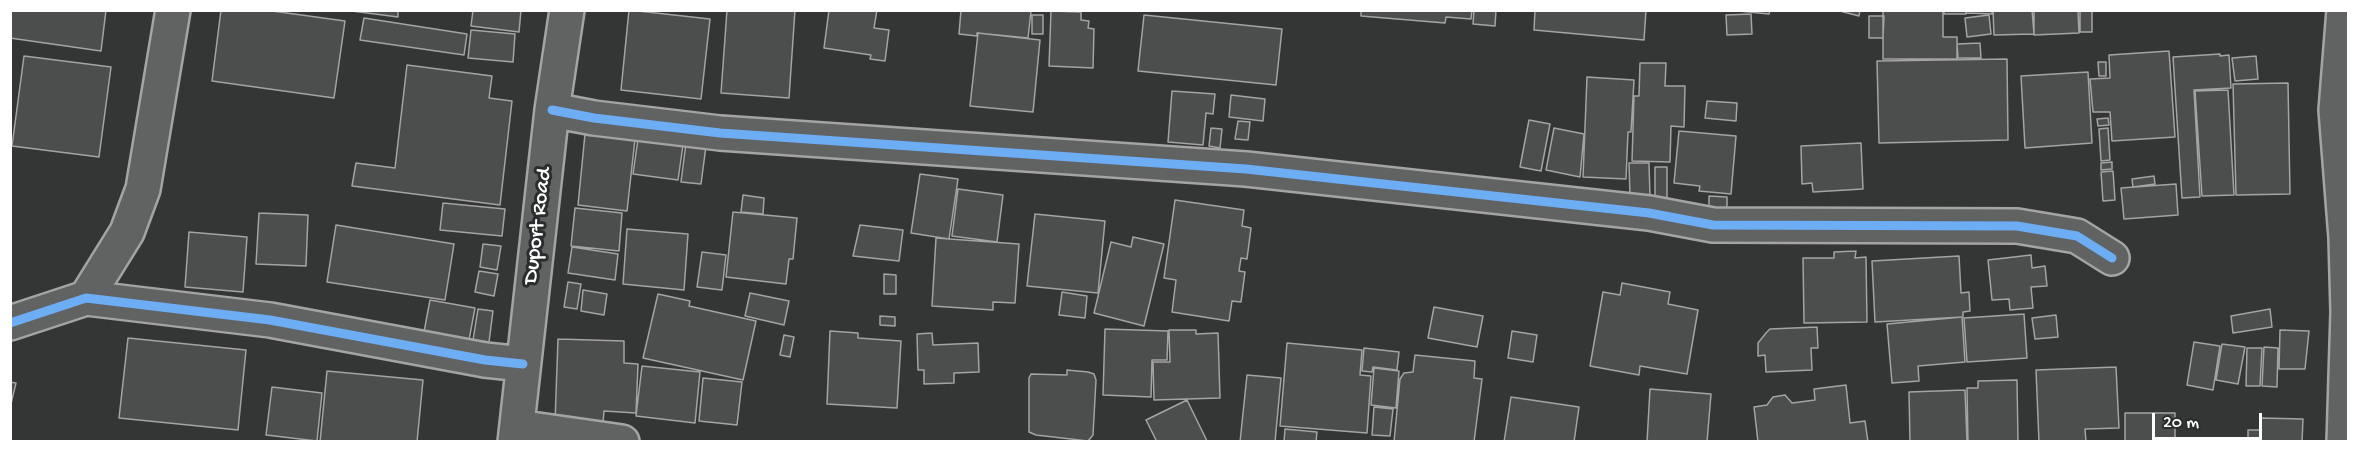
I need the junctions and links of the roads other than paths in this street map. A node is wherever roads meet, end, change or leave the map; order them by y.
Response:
1 (173, 10) edge
2 (567, 10) edge
3 (2344, 10) edge
4 (552, 110) junction
5 (2112, 258) dead end
6 (86, 298) junction
7 (10, 323) edge
8 (523, 364) junction
9 (516, 434) edge
10 (622, 441) edge
11 (2344, 441) edge

1 - 6 street
2 - 4 street, Duport Road
3 - 11 street
4 - 5 street
4 - 8 street, Duport Road
6 - 7 street
6 - 8 street
8 - 9 street, Duport Road
9 - 10 street

